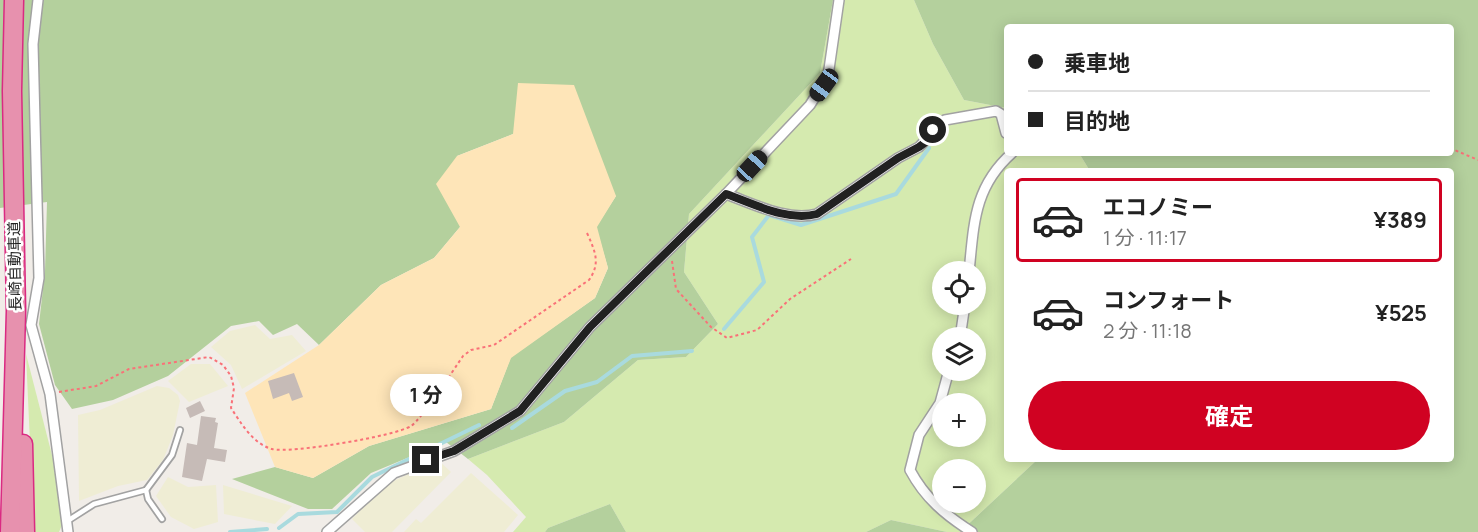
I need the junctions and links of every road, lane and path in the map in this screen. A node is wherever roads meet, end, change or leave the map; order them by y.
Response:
1 (14, 0) edge
2 (38, 0) edge
3 (839, 0) edge
4 (1004, 125) edge
5 (1454, 150) edge
6 (1009, 156) edge
7 (1478, 160) edge
8 (726, 194) junction
9 (587, 233) dead end
10 (670, 246) junction
11 (851, 259) dead end
12 (971, 261) edge
13 (16, 310) junction
14 (946, 381) edge
15 (50, 394) junction
16 (180, 430) dead end
17 (146, 490) junction
18 (162, 519) dead end
19 (69, 520) junction
20 (10, 532) edge
21 (25, 532) edge
22 (68, 532) edge
23 (327, 532) edge
24 (972, 532) edge

1 - 13 highway, 長崎自動車道
2 - 15 street
3 - 8 street
4 - 8 street
5 - 7 path
6 - 12 street
8 - 10 street
9 - 15 path
10 - 11 path
10 - 23 street
13 - 20 highway, 長崎自動車道
13 - 21 highway
14 - 24 street
15 - 19 street
16 - 17 lane
17 - 18 lane
17 - 19 lane
19 - 22 street

